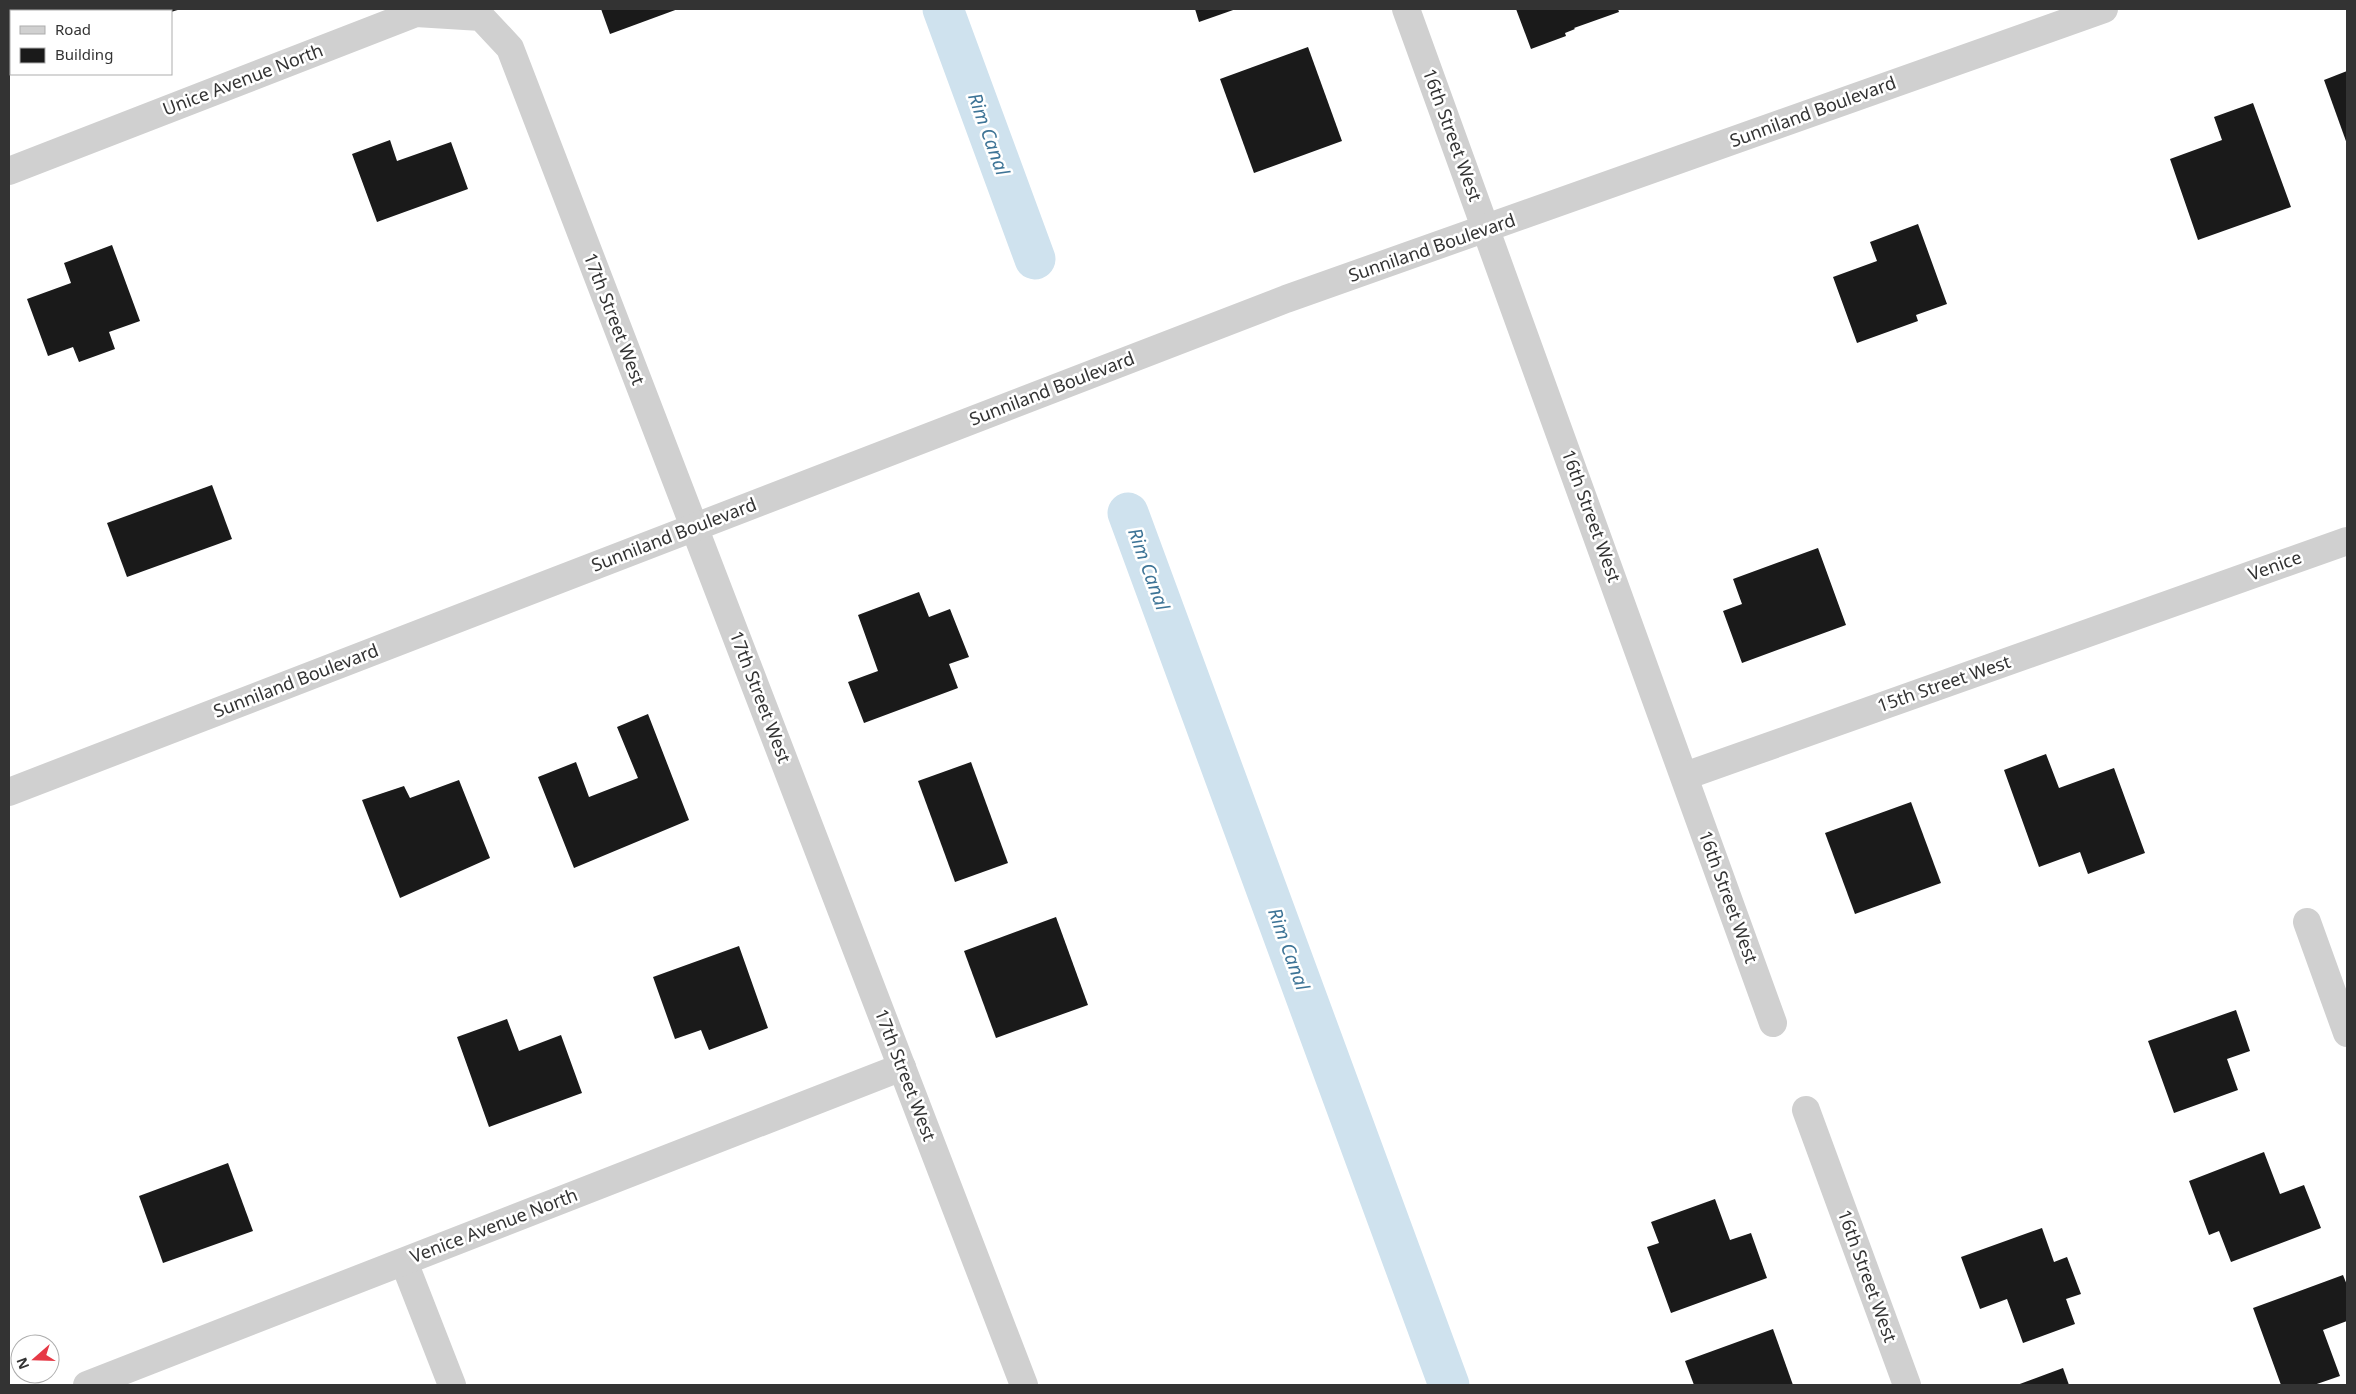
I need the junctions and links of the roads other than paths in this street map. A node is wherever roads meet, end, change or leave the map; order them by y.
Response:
1 (1406, 9) edge
2 (2104, 9) edge
3 (481, 17) joint
4 (9, 171) edge
5 (1486, 229) junction
6 (694, 527) junction
7 (2347, 540) edge
8 (2203, 592) joint
9 (1685, 776) junction
10 (9, 792) edge
11 (2308, 922) dead end
12 (1773, 1023) dead end
13 (2347, 1033) edge
14 (902, 1067) junction
15 (1806, 1110) dead end
16 (404, 1262) junction
17 (87, 1385) edge
18 (452, 1385) edge
19 (1024, 1385) edge
20 (1907, 1385) edge

1 - 5 street, 16th Street West
2 - 5 street, Sunniland Boulevard
3 - 4 street, Unice Avenue North
3 - 6 street, 17th Street West
5 - 6 street, Sunniland Boulevard
5 - 9 street, 16th Street West
6 - 10 street, Sunniland Boulevard
6 - 14 street, 17th Street West
7 - 8 street, Venice
8 - 9 street, 15th Street West
9 - 12 street, 16th Street West
11 - 13 street
14 - 16 street, Venice Avenue North
14 - 19 street, 17th Street West
15 - 20 street, 16th Street West
16 - 17 street, Venice Avenue North
16 - 18 street

